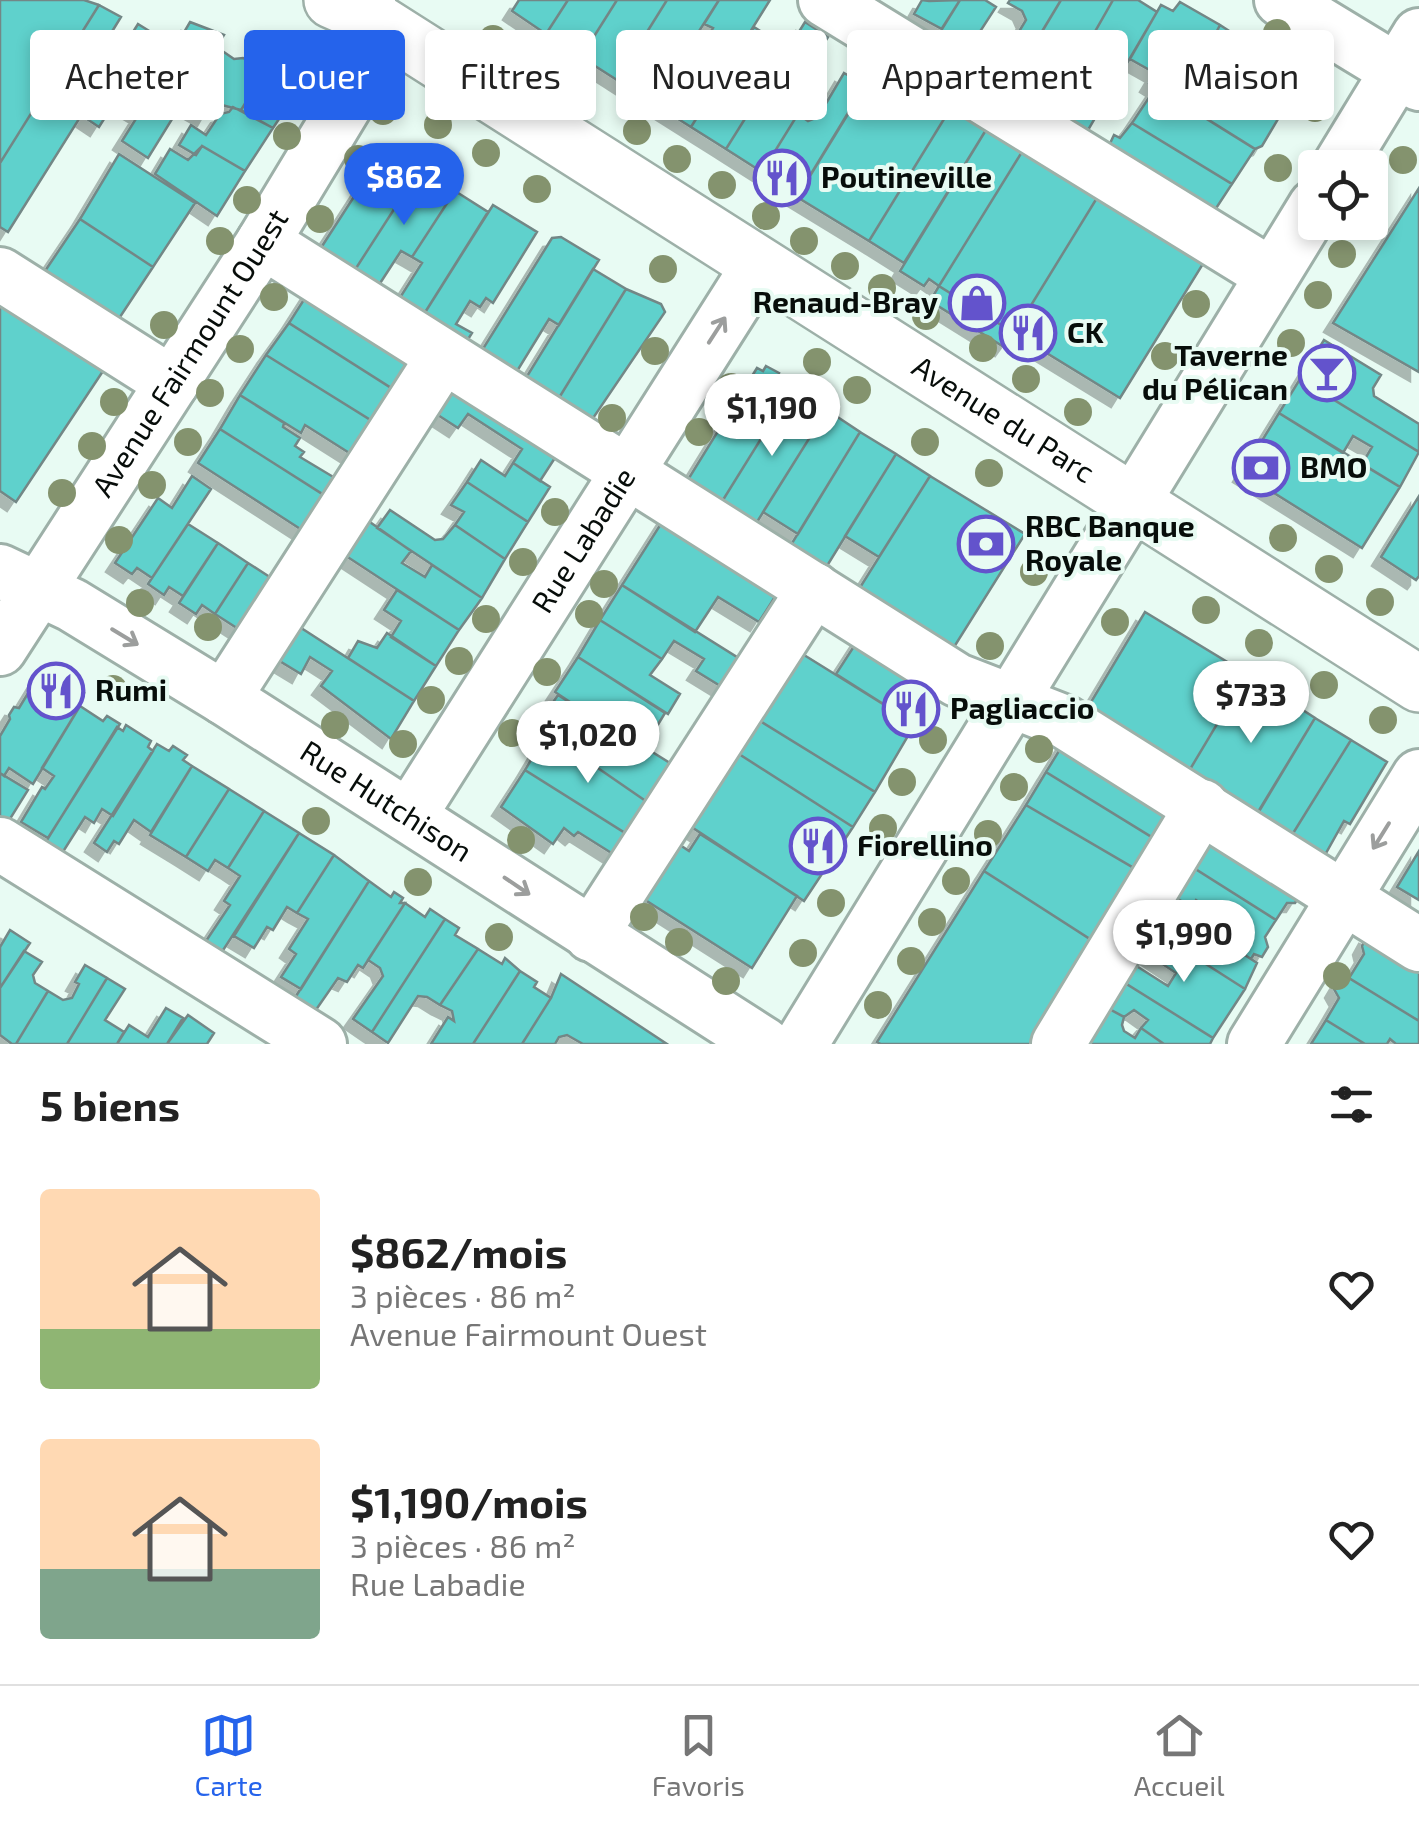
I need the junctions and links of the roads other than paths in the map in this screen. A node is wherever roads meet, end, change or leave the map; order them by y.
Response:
1 (825, 0) edge
2 (1281, 0) edge
3 (356, 5) edge
4 (1412, 64) edge
5 (1351, 150) edge
6 (1298, 233) edge
7 (263, 242) junction
8 (758, 266) junction
9 (0, 274) edge
10 (1272, 275) junction
11 (444, 357) junction
12 (172, 383) junction
13 (627, 472) junction
14 (1132, 503) junction
15 (20, 580) edge
16 (814, 588) junction
17 (0, 648) edge
18 (1419, 684) edge
19 (224, 698) junction
20 (1012, 702) junction
21 (1419, 776) edge
22 (1202, 806) junction
23 (410, 815) junction
24 (0, 844) edge
25 (1344, 896) junction
26 (591, 935) junction
27 (1419, 945) edge
28 (320, 1044) edge
29 (764, 1044) edge
30 (801, 1044) edge
31 (1058, 1044) edge
32 (1254, 1044) edge

1 - 10 street
2 - 4 street
3 - 7 street, Avenue Fairmount Ouest
3 - 8 main road, Avenue du Parc
4 - 5 street
6 - 10 street
7 - 11 street
7 - 12 street, Avenue Fairmount Ouest
13 -> 8 street, Rue Labadie
8 - 14 main road, Avenue du Parc
9 - 12 street
10 - 14 street
11 - 13 street
11 - 19 street
12 - 15 street, Avenue Fairmount Ouest
13 - 16 street
13 - 23 street, Rue Labadie
14 - 18 main road, Avenue du Parc
14 - 20 street
15 - 17 street, Avenue Fairmount Ouest
15 -> 19 street, Rue Hutchison
16 - 20 street
16 - 26 street
19 - 23 street, Rue Hutchison
20 - 22 street
20 - 30 street
21 -> 25 street
22 - 25 street
22 - 31 street
23 -> 26 street, Rue Hutchison
24 - 28 street
25 - 27 street
25 - 32 street
26 - 29 street, Rue Hutchison

